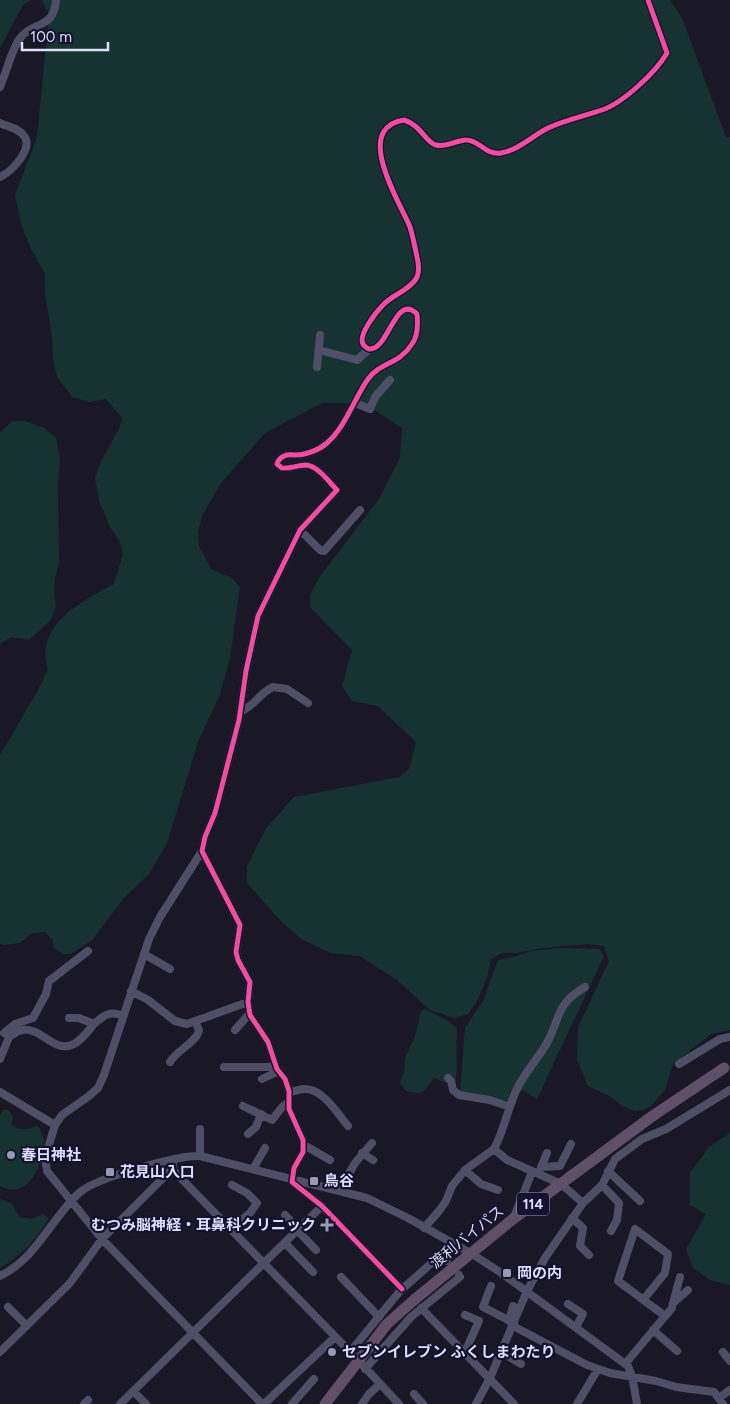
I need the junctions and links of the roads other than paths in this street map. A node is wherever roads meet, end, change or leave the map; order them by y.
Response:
1 (56, 0) edge
2 (648, 0) edge
3 (0, 87) edge
4 (0, 122) edge
5 (0, 177) edge
6 (320, 335) dead end
7 (369, 349) junction
8 (319, 350) junction
9 (317, 367) dead end
10 (390, 380) dead end
11 (355, 403) junction
12 (360, 510) dead end
13 (300, 530) junction
14 (308, 703) dead end
15 (240, 712) junction
16 (202, 851) junction
17 (88, 951) dead end
18 (144, 954) junction
19 (170, 969) dead end
20 (585, 988) dead end
21 (131, 991) junction
22 (248, 1002) junction
23 (250, 1014) junction
24 (123, 1016) junction
25 (69, 1018) dead end
26 (194, 1022) junction
27 (94, 1024) junction
28 (235, 1030) dead end
29 (4, 1033) edge
30 (730, 1037) edge
31 (0, 1059) edge
32 (170, 1062) dead end
33 (679, 1064) dead end
34 (224, 1067) dead end
35 (724, 1068) dead end
36 (278, 1069) junction
37 (448, 1078) dead end
38 (262, 1079) dead end
39 (730, 1090) edge
40 (0, 1092) edge
41 (289, 1093) junction
42 (289, 1102) junction
43 (242, 1106) dead end
44 (510, 1107) junction
45 (261, 1114) junction
46 (55, 1125) junction
47 (348, 1126) dead end
48 (200, 1129) dead end
49 (248, 1134) dead end
50 (372, 1143) dead end
51 (571, 1144) dead end
52 (304, 1145) junction
53 (265, 1148) dead end
54 (494, 1149) junction
55 (362, 1153) junction
56 (547, 1153) dead end
57 (200, 1156) junction
58 (175, 1159) junction
59 (330, 1160) dead end
60 (373, 1160) dead end
61 (172, 1169) junction
62 (253, 1169) junction
63 (465, 1170) junction
64 (537, 1171) junction
65 (608, 1171) junction
66 (292, 1179) junction
67 (561, 1184) junction
68 (232, 1185) dead end
69 (602, 1185) junction
70 (340, 1190) junction
71 (498, 1190) dead end
72 (72, 1201) junction
73 (640, 1201) dead end
74 (583, 1203) junction
75 (322, 1206) junction
76 (285, 1215) dead end
77 (572, 1218) junction
78 (513, 1219) junction
79 (424, 1228) junction
80 (230, 1229) junction
81 (298, 1230) junction
82 (611, 1231) dead end
83 (102, 1239) junction
84 (285, 1243) junction
85 (316, 1250) dead end
86 (472, 1254) junction
87 (589, 1255) dead end
88 (447, 1261) dead end
89 (263, 1264) junction
90 (313, 1272) dead end
91 (459, 1275) dead end
92 (0, 1276) edge
93 (680, 1276) dead end
94 (341, 1277) dead end
95 (491, 1286) dead end
96 (402, 1289) junction
97 (688, 1290) dead end
98 (527, 1291) junction
99 (643, 1300) junction
100 (674, 1303) junction
101 (568, 1304) dead end
102 (8, 1306) dead end
103 (513, 1306) dead end
104 (421, 1308) junction
105 (465, 1315) dead end
106 (665, 1316) junction
107 (379, 1317) junction
108 (512, 1323) junction
109 (26, 1326) junction
110 (576, 1327) junction
111 (653, 1330) junction
112 (193, 1333) junction
113 (335, 1337) junction
114 (677, 1351) dead end
115 (0, 1352) edge
116 (465, 1352) junction
117 (501, 1352) junction
118 (724, 1352) dead end
119 (358, 1360) junction
120 (730, 1361) edge
121 (521, 1364) dead end
122 (626, 1365) junction
123 (598, 1369) junction
124 (632, 1376) junction
125 (490, 1378) junction
126 (314, 1379) dead end
127 (380, 1384) junction
128 (730, 1390) edge
129 (133, 1391) junction
130 (414, 1394) dead end
131 (721, 1401) edge
132 (120, 1404) edge
133 (146, 1404) edge
134 (263, 1404) edge
135 (292, 1404) edge
136 (326, 1404) edge
137 (362, 1404) edge
138 (399, 1404) edge
139 (423, 1404) edge
140 (476, 1404) edge
141 (514, 1404) edge
142 (577, 1404) edge
143 (637, 1404) edge

1 - 3 street
2 - 7 street
4 - 5 street
6 - 8 street
7 - 8 street
7 - 11 street
8 - 9 street
10 - 11 street
11 - 13 street
12 - 13 street
13 - 15 street
14 - 15 street
15 - 16 street
16 - 18 street
16 - 22 street
17 - 29 street
18 - 19 street
18 - 21 street
20 - 44 street
21 - 24 street
21 - 26 street
22 - 23 street
22 - 26 street
23 - 28 street
23 - 36 street
24 - 27 street
24 - 46 street
25 - 27 street
26 - 32 street
27 - 29 street
29 - 31 street
30 - 33 street
34 - 36 street
35 - 67 highway, 渡利バイパス / 114
36 - 38 street
36 - 41 street
37 - 44 street
39 - 65 street
40 - 46 street
41 - 42 street
41 - 47 street
42 - 45 street
42 - 52 street
43 - 45 street
44 - 54 street
45 - 49 street
46 - 72 street
48 - 57 street
50 - 55 street
51 - 64 street
52 - 59 street
52 - 66 street
53 - 62 street
54 - 63 street
54 - 64 street
55 - 60 street
55 - 70 street
56 - 64 street
57 - 58 street
57 - 62 street
58 - 61 street
58 - 72 street
61 - 80 street
61 - 83 street
62 - 66 street
63 - 71 street
63 - 79 street
64 - 67 street
64 - 78 street
65 - 69 street
65 - 73 street
66 - 70 street
66 - 75 street
67 - 74 street
67 - 78 highway, 渡利バイパス / 114
68 - 80 street
69 - 74 street
69 - 82 street
70 - 79 street
72 - 83 street
72 - 92 street
74 - 77 street
75 - 81 street
75 - 96 street
76 - 81 street
77 - 87 street
77 - 98 street
78 - 86 highway, 渡利バイパス / 114
79 - 86 street
80 - 89 street
81 - 84 street
81 - 85 street
83 - 109 street
83 - 112 street
84 - 89 street
84 - 90 street
86 - 98 street
86 - 119 highway, 渡利バイパス / 114
88 - 96 street
89 - 112 street
89 - 113 street
91 - 104 street
93 - 100 street
94 - 107 street
95 - 108 street
96 - 107 street
97 - 100 street
98 - 108 street
98 - 110 street
99 - 99 street
99 - 106 street
100 - 106 street
101 - 110 street
102 - 109 street
103 - 108 street
104 - 116 street
104 - 119 street
105 - 116 street
106 - 111 street
107 - 119 street
108 - 117 street
108 - 123 street
109 - 115 street
110 - 122 street
111 - 114 street
111 - 122 street
112 - 129 street
112 - 134 street
113 - 119 street
113 - 134 street
116 - 125 street
117 - 121 street
117 - 125 street
118 - 120 street
119 - 127 street
119 - 136 highway, 渡利バイパス / 114
122 - 124 street
123 - 124 street
123 - 142 street
124 - 131 street
124 - 143 street
125 - 140 street
125 - 141 street
126 - 135 street
127 - 137 street
127 - 138 street
128 - 131 street
129 - 132 street
129 - 133 street
130 - 139 street

